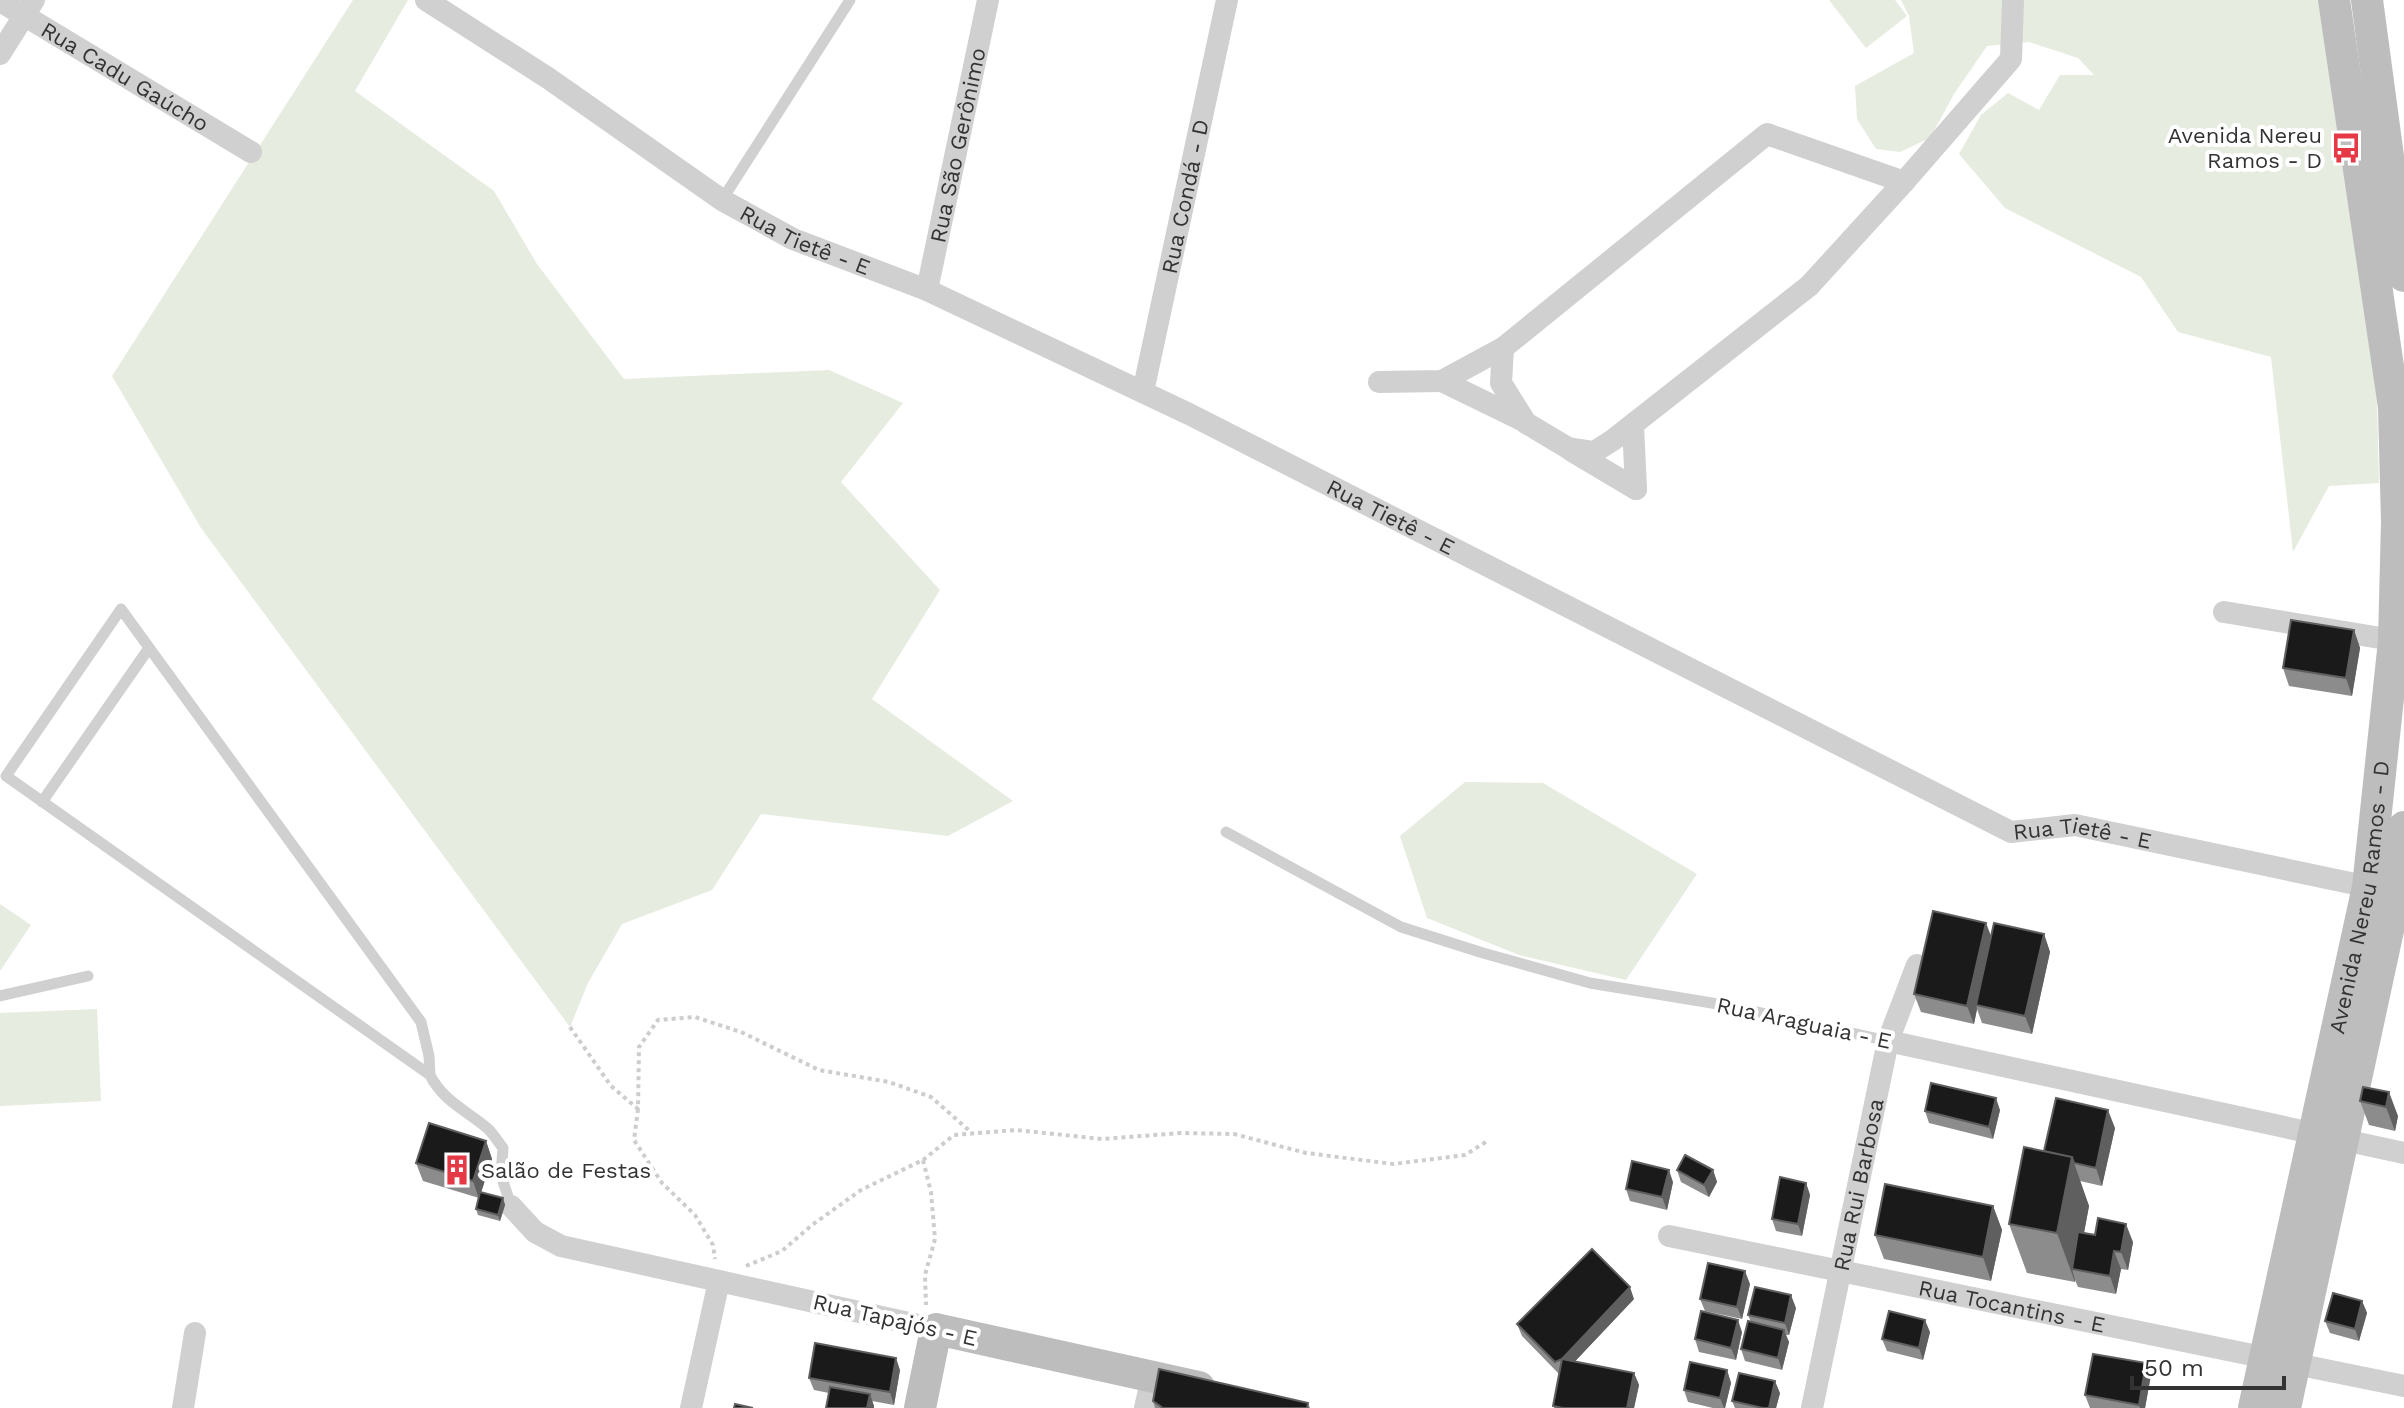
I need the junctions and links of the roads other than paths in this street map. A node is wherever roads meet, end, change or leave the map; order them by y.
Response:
1 (426, 0) edge
2 (850, 0) edge
3 (988, 0) edge
4 (1227, 0) edge
5 (2013, 0) edge
6 (2334, 0) edge
7 (2367, 0) edge
8 (0, 1) edge
9 (29, 8) edge
10 (0, 54) edge
11 (251, 152) dead end
12 (1904, 182) junction
13 (722, 200) junction
14 (2404, 276) edge
15 (927, 290) junction
16 (1503, 348) junction
17 (1442, 381) junction
18 (1379, 382) dead end
19 (1143, 392) junction
20 (1526, 423) junction
21 (1633, 425) junction
22 (1568, 448) junction
23 (2224, 612) dead end
24 (2399, 642) edge
25 (149, 648) junction
26 (42, 802) junction
27 (2404, 827) edge
28 (1226, 832) dead end
29 (2389, 892) edge
30 (1917, 965) edge
31 (88, 976) dead end
32 (0, 996) edge
33 (1888, 1041) junction
34 (430, 1075) junction
35 (2328, 1137) junction
36 (2404, 1153) edge
37 (511, 1206) joint
38 (1669, 1236) dead end
39 (1840, 1272) junction
40 (719, 1281) junction
41 (931, 1328) junction
42 (195, 1333) dead end
43 (2280, 1360) junction
44 (2404, 1386) edge
45 (1149, 1393) edge
46 (1230, 1394) edge
47 (183, 1408) edge
48 (691, 1408) edge
49 (920, 1408) edge
50 (1812, 1408) edge
51 (2254, 1408) edge
52 (2285, 1408) edge

1 - 13 street, Rua Tietê - E
2 - 13 lane
3 - 15 street, Rua São Gerônimo
4 - 19 street, Rua Condá - D
5 - 12 street
6 - 24 street, Avenida Nereu Ramos - D
7 - 14 street
8 - 9 street, Rua Cadu Gaúcho
9 - 10 street
9 - 11 street, Rua Cadu Gaúcho
12 - 16 street
12 - 21 street
13 - 15 street, Rua Tietê - E
15 - 19 street, Rua Tietê - E
16 - 17 street
16 - 20 street
17 - 18 street
17 - 20 street
19 - 29 street, Rua Tietê - E
20 - 22 street
21 - 22 street
21 - 22 street
23 - 24 street
24 - 29 street, Avenida Nereu Ramos - D
25 - 26 lane
25 - 26 lane
25 - 34 lane
26 - 34 lane
27 - 29 street, Avenida Nereu Ramos - D
28 - 33 lane, Rua Araguaia - E
29 - 35 street, Avenida Nereu Ramos - D
30 - 33 street, Rua Rui Barbosa
31 - 32 lane
33 - 35 street, Rua Araguaia - E
33 - 39 street, Rua Rui Barbosa
34 - 37 lane
35 - 36 street, Rua Araguaia - E
35 - 43 street, Avenida Nereu Ramos - D
37 - 40 street, Rua Tapajós - E
38 - 39 street, Rua Tocantins - E
39 - 43 street, Rua Tocantins - E
39 - 50 street, Rua Rui Barbosa
40 - 41 street, Rua Tapajós - E
40 - 48 street
41 - 45 street, Rua Tapajós - E
41 - 49 street
42 - 47 street
43 - 44 street, Rua Tocantins - E
43 - 51 street, Avenida Nereu Ramos - D
43 - 52 street, Avenida Nereu Ramos - D
45 - 46 street, Rua Tapajós - E

